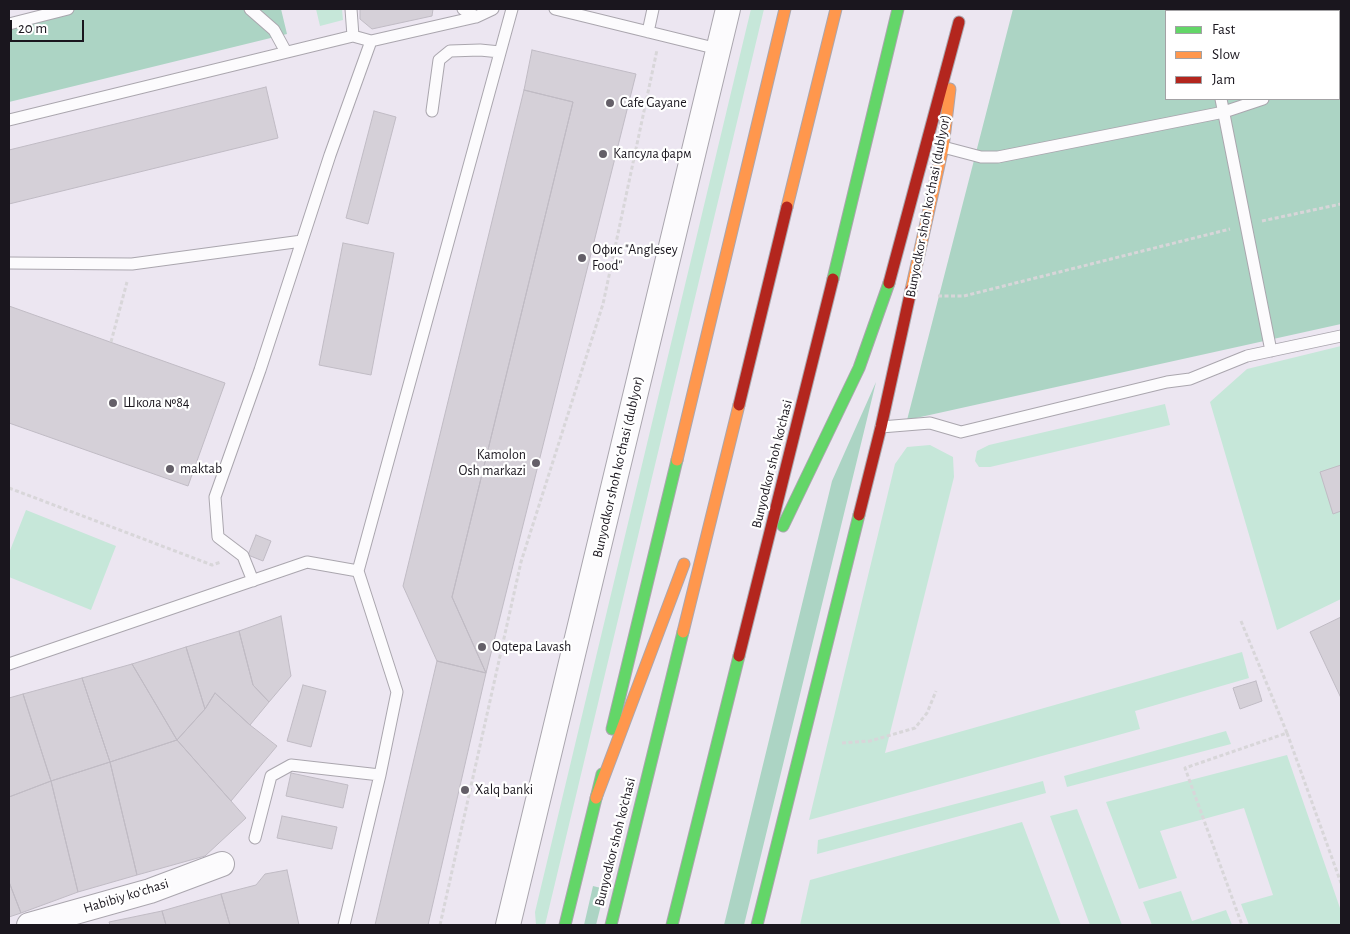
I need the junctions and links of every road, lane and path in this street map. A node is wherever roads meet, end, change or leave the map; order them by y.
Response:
1 (68, 9) edge
2 (250, 9) edge
3 (351, 9) edge
4 (463, 9) edge
5 (493, 9) edge
6 (512, 9) edge
7 (555, 9) edge
8 (654, 9) edge
9 (728, 9) edge
10 (784, 9) edge
11 (836, 9) edge
12 (898, 9) edge
13 (962, 9) edge
14 (476, 17) junction
15 (959, 22) junction
16 (9, 24) edge
17 (648, 32) junction
18 (660, 35) junction
19 (353, 36) junction
20 (371, 41) junction
21 (718, 49) junction
22 (286, 52) junction
23 (500, 52) junction
24 (1222, 100) edge
25 (1260, 100) edge
26 (432, 110) dead end
27 (1224, 112) junction
28 (9, 120) edge
29 (943, 147) junction
30 (1341, 204) edge
31 (1246, 225) junction
32 (302, 241) junction
33 (9, 263) edge
34 (132, 264) junction
35 (938, 296) dead end
36 (1341, 336) edge
37 (111, 342) dead end
38 (1271, 351) junction
39 (742, 389) junction
40 (881, 428) junction
41 (9, 488) edge
42 (698, 522) dead end
43 (689, 550) dead end
44 (243, 556) junction
45 (358, 571) junction
46 (759, 577) junction
47 (253, 581) junction
48 (1241, 621) dead end
49 (9, 664) edge
50 (936, 691) dead end
51 (1287, 734) junction
52 (842, 743) dead end
53 (380, 775) junction
54 (596, 798) junction
55 (255, 838) dead end
56 (222, 864) dead end
57 (1341, 882) edge
58 (29, 925) edge
59 (344, 925) edge
60 (440, 925) edge
61 (508, 925) edge
62 (564, 925) edge
63 (610, 925) edge
64 (672, 925) edge
65 (757, 925) edge
66 (1242, 925) edge

1 - 16 lane
2 - 22 lane
3 - 19 lane
4 - 14 lane
5 - 14 lane
6 - 23 lane
7 - 17 lane
8 - 17 lane
9 - 21 street, Bunyodkor shoh koʻchasi (dublyor)
10 - 54 main road
11 - 39 main road, Bunyodkor shoh ko'chasi
12 - 46 main road, Bunyodkor shoh ko'chasi
13 - 15 main road, Bunyodkor shoh koʻchasi (dublyor)
14 - 20 lane
15 - 29 main road, Bunyodkor shoh koʻchasi (dublyor)
15 - 46 main road
17 - 18 lane
18 - 21 lane
18 - 60 path
19 - 20 lane
19 - 22 lane
20 - 32 lane
21 - 61 street, Bunyodkor shoh koʻchasi (dublyor)
22 - 28 lane
23 - 26 lane
23 - 45 lane
24 - 27 lane
25 - 27 lane
27 - 29 lane
27 - 31 lane
29 - 40 main road, Bunyodkor shoh koʻchasi (dublyor)
30 - 31 path
31 - 35 path
31 - 38 lane
32 - 34 lane
32 - 44 lane
33 - 34 lane
34 - 37 path
36 - 38 lane
38 - 40 lane
39 - 42 main road
39 - 63 main road, Bunyodkor shoh ko'chasi
40 - 65 main road, Bunyodkor shoh koʻchasi (dublyor)
41 - 44 path
43 - 54 main road
44 - 47 lane
45 - 47 lane
45 - 53 lane
46 - 64 main road, Bunyodkor shoh ko'chasi
47 - 49 lane
48 - 51 path
50 - 52 path
51 - 57 path
51 - 66 path
53 - 55 lane
53 - 59 lane
54 - 62 main road
56 - 58 street, Habibiy koʻchasi

